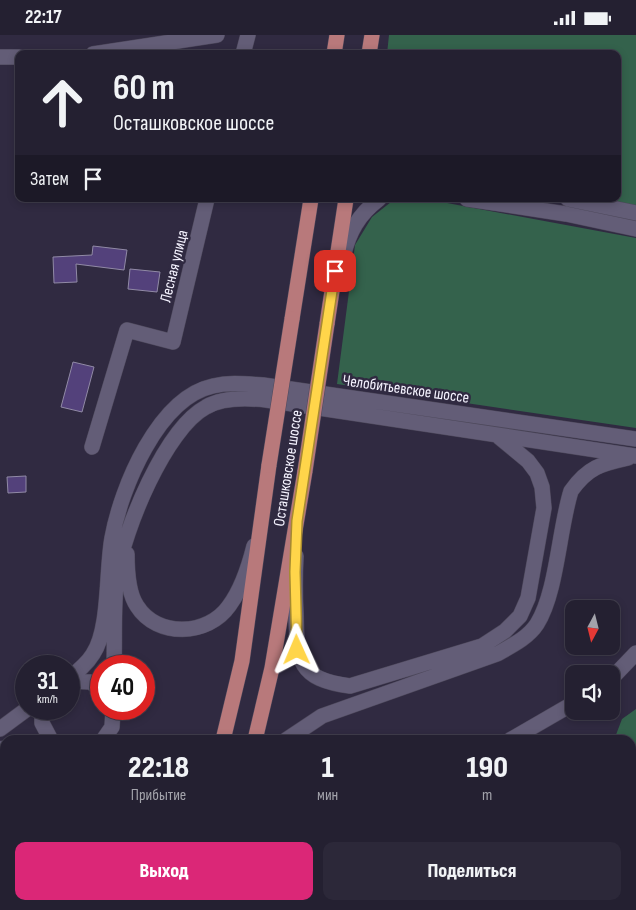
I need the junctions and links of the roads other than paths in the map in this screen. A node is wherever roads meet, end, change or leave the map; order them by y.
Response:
1 (217, 35) edge
2 (248, 35) edge
3 (337, 35) edge
4 (372, 35) edge
5 (119, 50) edge
6 (244, 50) edge
7 (335, 50) edge
8 (370, 50) edge
9 (0, 57) edge
10 (15, 57) edge
11 (206, 202) edge
12 (311, 202) edge
13 (346, 202) edge
14 (375, 202) edge
15 (487, 202) edge
16 (583, 202) edge
17 (636, 213) edge
18 (636, 229) edge
19 (327, 324) junction
20 (498, 437) junction
21 (636, 439) edge
22 (92, 447) dead end
23 (635, 456) edge
24 (142, 496) junction
25 (263, 511) junction
26 (297, 521) junction
27 (636, 653) edge
28 (114, 655) edge
29 (80, 670) edge
30 (620, 670) edge
31 (565, 708) edge
32 (15, 718) edge
33 (42, 720) edge
34 (112, 720) edge
35 (0, 729) edge
36 (48, 735) edge
37 (106, 735) edge
38 (224, 735) edge
39 (255, 735) edge
40 (294, 735) edge
41 (519, 735) edge

1 - 5 street
2 - 6 street
3 - 7 main road
4 - 8 main road
9 - 10 street
11 - 22 street, Лесная улица
12 - 25 main road, Осташковское шоссе, bridge
13 - 19 main road, Осташковское шоссе
14 - 19 street
15 - 18 street
16 - 17 street
19 - 26 main road, Осташковское шоссе, bridge
20 - 23 street, Челобитьевское шоссе
20 - 24 street, Челобитьевское шоссе
20 - 26 street
21 - 29 street, Челобитьевское шоссе
23 - 40 street
24 - 25 street
24 - 28 street, Челобитьевское шоссе
25 - 38 main road, Осташковское шоссе
26 - 39 main road, Осташковское шоссе
27 - 30 street
31 - 41 street
32 - 35 street
33 - 36 street
34 - 37 street

